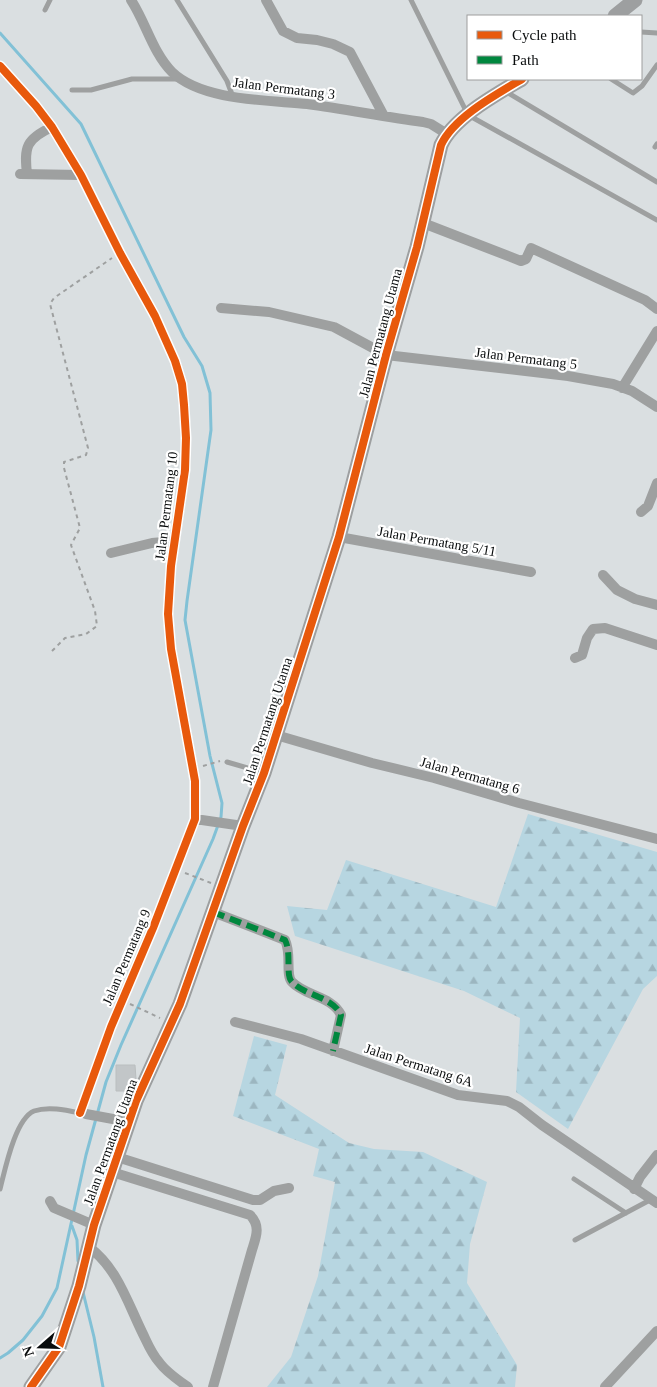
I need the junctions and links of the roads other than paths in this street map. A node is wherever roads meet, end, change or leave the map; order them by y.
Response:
1 (50, 0) edge
2 (131, 0) edge
3 (177, 0) edge
4 (266, 0) edge
5 (411, 0) edge
6 (635, 0) edge
7 (45, 10) dead end
8 (615, 15) edge
9 (642, 32) edge
10 (657, 33) edge
11 (657, 65) edge
12 (0, 66) edge
13 (180, 79) junction
14 (520, 80) edge
15 (613, 80) edge
16 (72, 90) dead end
17 (504, 90) junction
18 (234, 97) junction
19 (468, 115) junction
20 (384, 116) junction
21 (52, 127) junction
22 (447, 134) junction
23 (81, 175) junction
24 (657, 182) edge
25 (657, 220) edge
26 (422, 223) junction
27 (222, 308) dead end
28 (657, 309) edge
29 (657, 331) edge
30 (386, 355) junction
31 (622, 388) junction
32 (657, 407) edge
33 (657, 483) edge
34 (641, 512) dead end
35 (339, 537) junction
36 (175, 541) junction
37 (111, 553) dead end
38 (531, 572) dead end
39 (603, 575) dead end
40 (657, 605) edge
41 (657, 645) edge
42 (575, 658) dead end
43 (276, 736) junction
44 (227, 762) dead end
45 (264, 773) junction
46 (198, 819) junction
47 (238, 825) junction
48 (657, 839) edge
49 (213, 912) junction
50 (235, 1022) dead end
51 (333, 1051) junction
52 (83, 1114) junction
53 (129, 1122) junction
54 (657, 1155) edge
55 (117, 1157) junction
56 (112, 1172) junction
57 (574, 1179) dead end
58 (289, 1188) dead end
59 (0, 1189) edge
60 (634, 1189) junction
61 (654, 1202) edge
62 (55, 1206) dead end
63 (626, 1214) junction
64 (89, 1223) junction
65 (575, 1240) dead end
66 (88, 1253) junction
67 (657, 1331) edge
68 (31, 1387) edge
69 (188, 1387) edge
70 (213, 1387) edge
71 (605, 1387) edge

1 - 7 lane
2 - 13 street, Jalan Permatang 3
3 - 18 lane
4 - 20 street
5 - 19 lane
6 - 8 street
9 - 10 lane
11 - 15 lane
12 - 21 street, Jalan Permatang 10
13 - 16 lane
13 - 18 street, Jalan Permatang 3
14 - 17 street, Jalan Permatang Utama
17 - 19 street, Jalan Permatang Utama
17 - 24 lane
18 - 20 street, Jalan Permatang 3
19 - 22 street, Jalan Permatang Utama
19 - 25 lane
20 - 22 street, Jalan Permatang 3
21 - 23 street, Jalan Permatang 10
21 - 23 street
22 - 26 street, Jalan Permatang Utama
23 - 36 street, Jalan Permatang 10
26 - 28 street
26 - 30 street, Jalan Permatang Utama
27 - 30 street
29 - 31 street
30 - 31 street, Jalan Permatang 5
30 - 35 street, Jalan Permatang Utama
31 - 32 street, Jalan Permatang 5
33 - 34 street
35 - 38 street, Jalan Permatang 5/11
35 - 43 street, Jalan Permatang Utama
36 - 37 street
36 - 46 street, Jalan Permatang 10
39 - 40 street
41 - 42 street
43 - 45 street, Jalan Permatang Utama
43 - 48 street, Jalan Permatang 6
44 - 45 lane
45 - 47 street, Jalan Permatang Utama
46 - 47 street
46 - 52 street, Jalan Permatang 9
47 - 49 street, Jalan Permatang Utama
49 - 51 street
49 - 53 street, Jalan Permatang Utama
50 - 51 street, Jalan Permatang 6A
51 - 60 street, Jalan Permatang 6A
52 - 53 street
52 - 59 lane
53 - 55 street, Jalan Permatang Utama
54 - 60 street
55 - 56 street, Jalan Permatang Utama
55 - 58 street
56 - 64 street, Jalan Permatang Utama
56 - 70 street
57 - 63 lane
60 - 61 street, Jalan Permatang 6A
61 - 63 lane
62 - 64 street
63 - 65 lane
64 - 66 street, Jalan Permatang Utama
66 - 68 street, Jalan Permatang Utama
66 - 69 street
67 - 71 street

